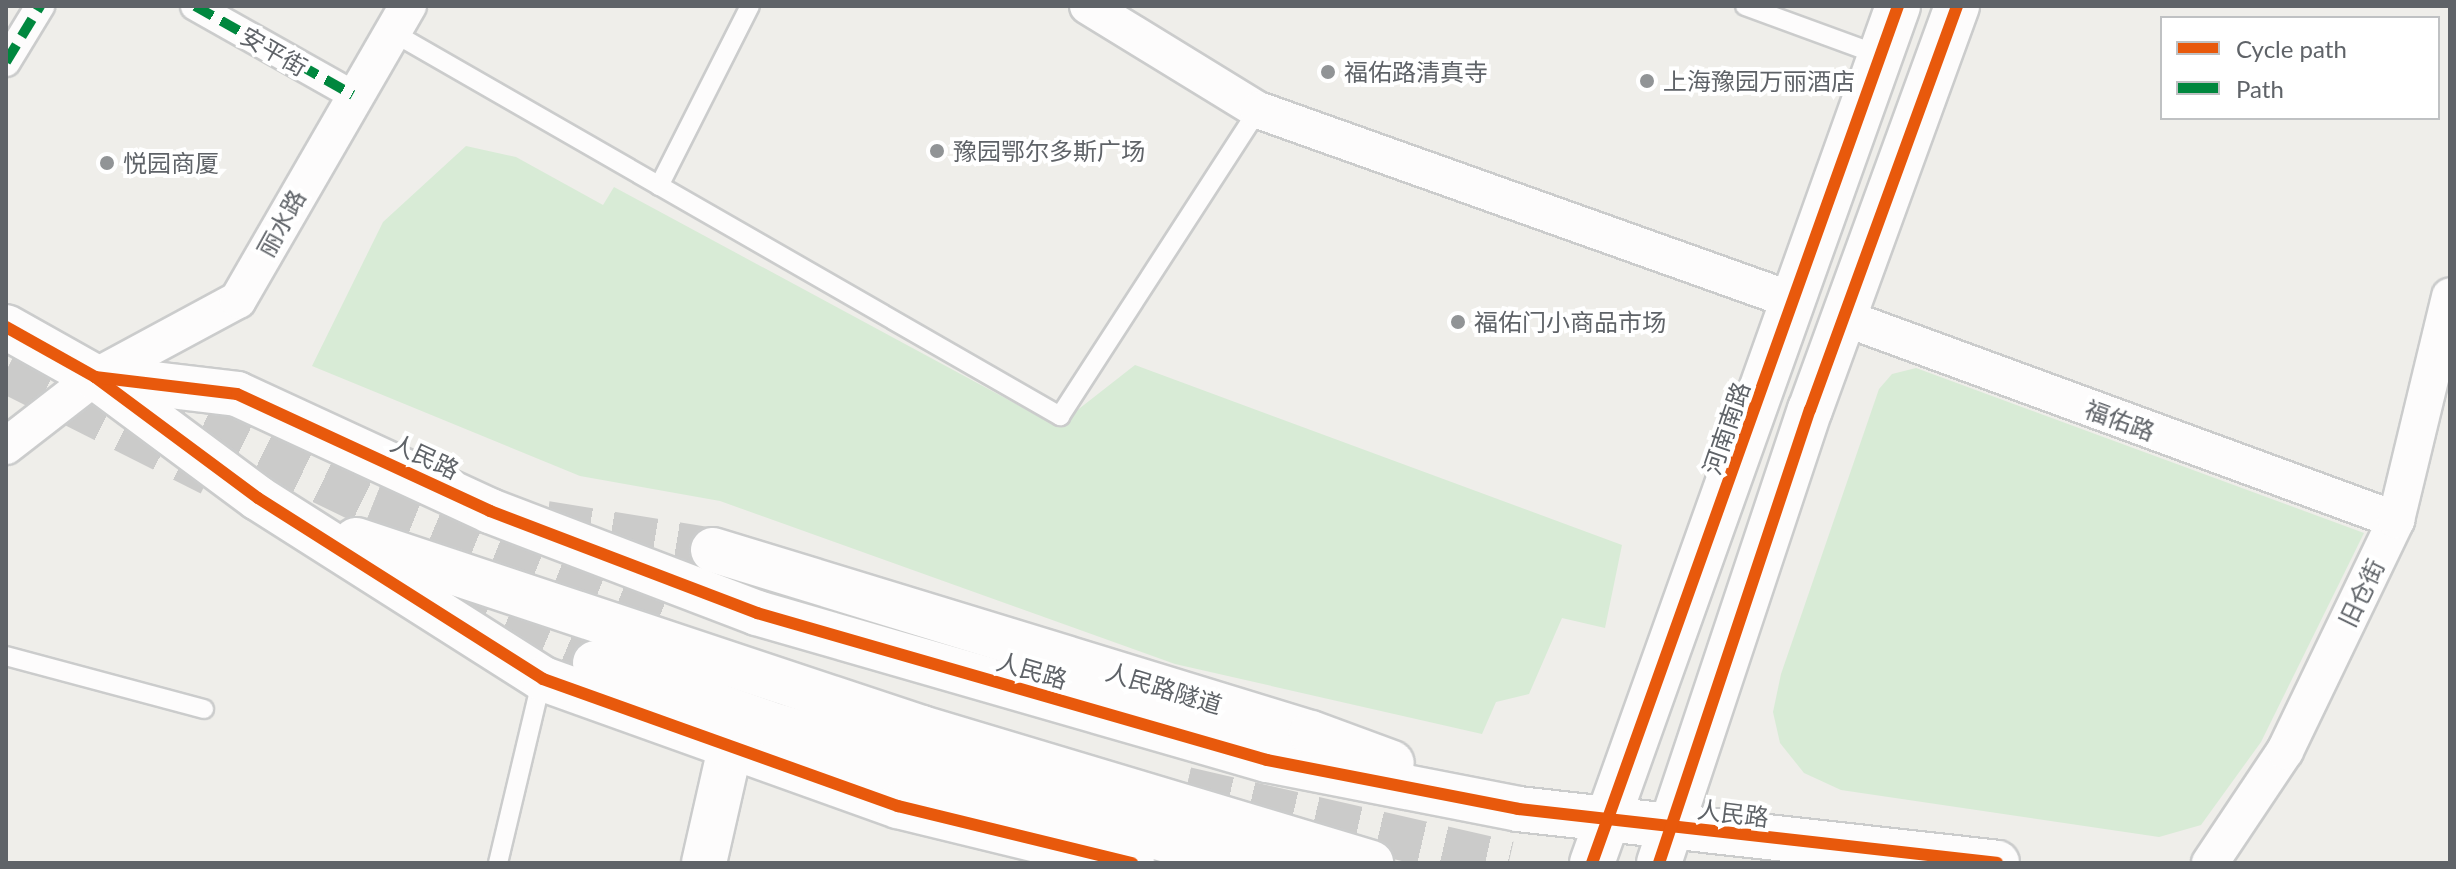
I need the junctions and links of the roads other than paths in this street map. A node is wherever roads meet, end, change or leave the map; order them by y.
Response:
1 (40, 6) edge
2 (195, 6) edge
3 (750, 6) edge
4 (1745, 6) edge
5 (1898, 6) edge
6 (1957, 6) edge
7 (1102, 10) edge
8 (400, 19) edge
9 (1882, 56) junction
10 (6, 62) edge
11 (353, 95) junction
12 (1258, 110) junction
13 (659, 186) junction
14 (2450, 296) edge
15 (1794, 301) junction
16 (1845, 318) junction
17 (6, 327) edge
18 (95, 377) junction
19 (6, 446) edge
20 (258, 498) junction
21 (2396, 520) junction
22 (713, 550) tunnel mouth
23 (6, 656) edge
24 (595, 663) tunnel mouth
25 (543, 679) junction
26 (204, 709) dead end
27 (730, 749) junction
28 (1518, 809) junction
29 (1607, 820) junction
30 (1665, 845) edge
31 (498, 863) edge
32 (704, 863) edge
33 (1132, 863) edge
34 (1268, 863) edge
35 (1371, 863) edge
36 (1592, 863) edge
37 (1997, 863) edge
38 (2210, 863) edge

1 - 10 street
2 - 11 street, 安平街
3 - 13 lane
4 - 9 lane
5 - 9 main road, 河南南路
6 - 16 main road
7 - 12 street
8 - 11 street, 丽水路
8 - 13 lane
9 - 15 main road, 河南南路
11 - 18 street, 丽水路
12 - 13 lane
12 - 15 street
14 - 21 street, 旧仓街
15 - 29 main road, 河南南路
16 - 21 street, 福佑路
16 - 30 main road
17 - 18 main road, 人民路
18 - 19 street, 丽水路
18 - 20 main road, 人民路
18 - 28 main road, 人民路
20 - 25 main road, 人民路
20 - 35 main road, 人民路
21 - 38 street, 旧仓街
22 - 28 main road, 人民路隧道
23 - 26 lane
24 - 34 main road
25 - 27 main road, 人民路
25 - 31 lane
27 - 32 main road
27 - 33 main road, 人民路
28 - 29 main road, 人民路
29 - 30 main road, 人民路
29 - 36 main road, 河南南路
30 - 37 main road, 人民路

